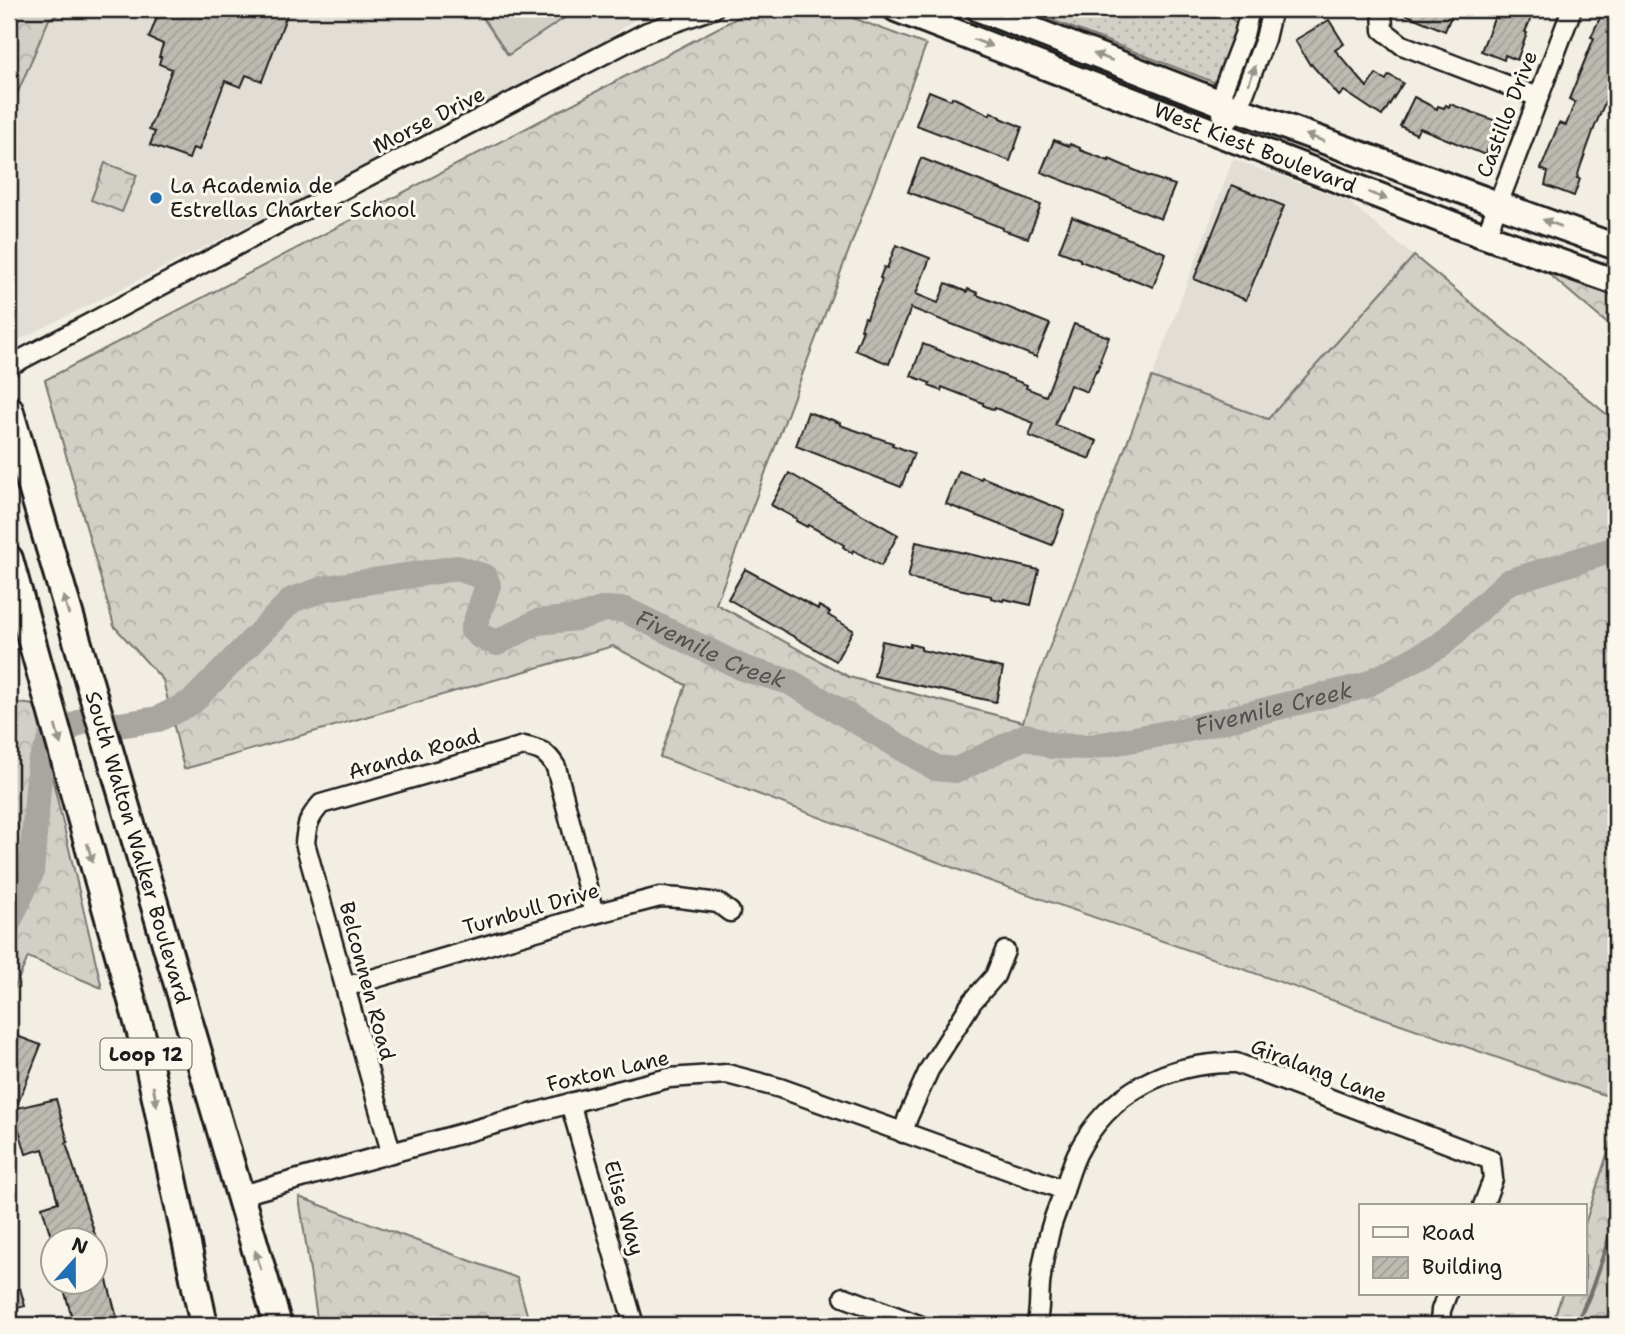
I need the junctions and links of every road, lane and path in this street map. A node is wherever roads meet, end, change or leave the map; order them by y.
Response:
1 (674, 9) edge
2 (713, 9) edge
3 (897, 9) edge
4 (979, 9) edge
5 (1250, 9) edge
6 (1272, 9) edge
7 (1382, 9) edge
8 (1572, 9) edge
9 (647, 32) junction
10 (1538, 97) junction
11 (1229, 106) junction
12 (1220, 135) junction
13 (1497, 203) junction
14 (1486, 236) junction
15 (1616, 247) edge
16 (1616, 282) edge
17 (9, 366) edge
18 (9, 409) edge
19 (9, 559) edge
20 (307, 822) joint
21 (730, 912) dead end
22 (594, 914) junction
23 (1005, 951) dead end
24 (345, 987) junction
25 (570, 1103) junction
26 (904, 1132) junction
27 (391, 1152) junction
28 (1064, 1190) junction
29 (238, 1196) junction
30 (1484, 1204) edge
31 (1446, 1296) edge
32 (844, 1297) dead end
33 (204, 1325) edge
34 (278, 1325) edge
35 (634, 1325) edge
36 (919, 1325) edge
37 (1036, 1325) edge
38 (1440, 1325) edge

1 - 9 street, Morse Drive
2 - 9 street, Morse Drive
3 -> 12 main road, West Kiest Boulevard
11 -> 4 main road, West Kiest Boulevard
5 - 11 street
11 -> 6 street
7 - 10 street
8 - 10 street, Castillo Drive
9 - 17 street, Morse Drive
10 - 13 street, Castillo Drive
11 - 12 street
13 -> 11 main road, West Kiest Boulevard
12 -> 14 main road, West Kiest Boulevard
13 - 14 street, Castillo Drive
15 -> 13 main road, West Kiest Boulevard
14 - 16 main road, West Kiest Boulevard
29 -> 18 main road, South Walton Walker Boulevard / Loop 12
19 -> 33 main road, Loop 12
20 - 22 street, Aranda Road
20 - 24 street, Belconnen Road
21 - 22 street, Turnbull Drive
22 - 24 street, Turnbull Drive
23 - 26 street
24 - 27 street, Belconnen Road
25 - 26 street, Foxton Lane
25 - 27 street, Foxton Lane
25 - 35 street, Elise Way
26 - 28 street, Foxton Lane
27 - 29 street, Foxton Lane
28 - 30 street, Giralang Lane
28 - 37 street, Giralang Lane
34 -> 29 main road, South Walton Walker Boulevard / Loop 12
31 - 38 street
32 - 36 street

